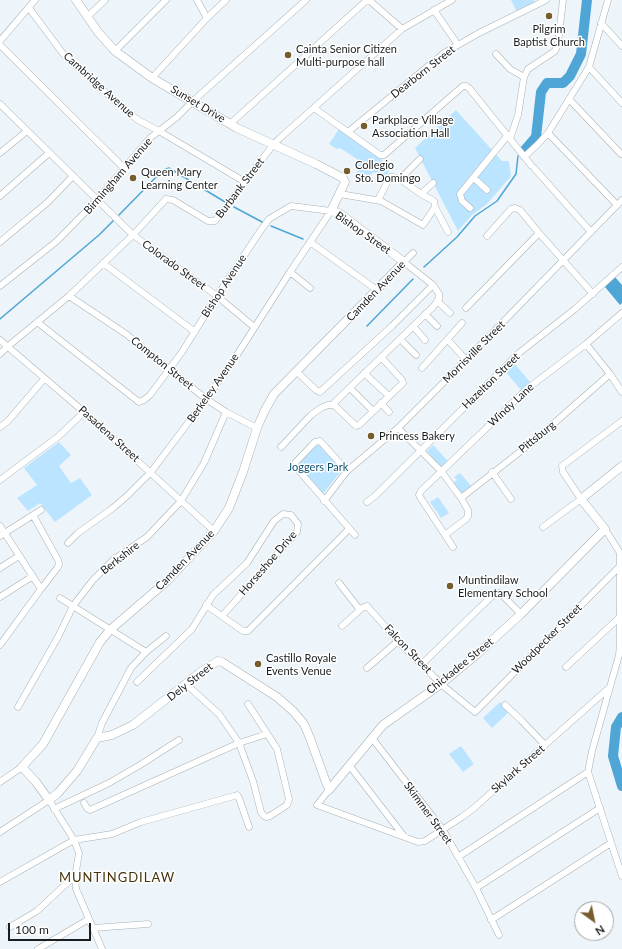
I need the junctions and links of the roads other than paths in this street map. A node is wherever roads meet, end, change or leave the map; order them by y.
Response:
1 (35, 0) edge
2 (76, 0) edge
3 (105, 0) edge
4 (166, 0) edge
5 (197, 0) edge
6 (226, 0) edge
7 (306, 0) edge
8 (368, 0) edge
9 (452, 0) edge
10 (546, 0) edge
11 (564, 0) edge
12 (608, 0) edge
13 (29, 8) junction
14 (434, 10) junction
15 (88, 17) junction
16 (207, 18) junction
17 (601, 23) junction
18 (402, 29) junction
19 (0, 41) edge
20 (0, 45) edge
21 (458, 45) junction
22 (622, 46) edge
23 (115, 50) junction
24 (496, 54) dead end
25 (589, 67) junction
26 (524, 77) junction
27 (152, 78) junction
28 (569, 99) junction
29 (193, 101) junction
30 (622, 103) edge
31 (0, 104) edge
32 (314, 108) junction
33 (230, 124) junction
34 (159, 130) junction
35 (27, 131) junction
36 (348, 132) junction
37 (548, 133) junction
38 (509, 137) junction
39 (273, 145) junction
40 (0, 153) edge
41 (49, 153) junction
42 (620, 154) dead end
43 (524, 157) junction
44 (420, 160) dead end
45 (124, 168) junction
46 (73, 176) junction
47 (474, 178) junction
48 (400, 179) junction
49 (244, 182) junction
50 (433, 183) dead end
51 (487, 190) dead end
52 (340, 194) junction
53 (421, 194) junction
54 (0, 196) edge
55 (97, 200) junction
56 (378, 200) junction
57 (622, 200) edge
58 (617, 205) junction
59 (435, 206) junction
60 (470, 208) dead end
61 (331, 210) junction
62 (448, 232) dead end
63 (591, 232) junction
64 (539, 233) junction
65 (133, 235) junction
66 (487, 236) dead end
67 (0, 242) edge
68 (310, 242) junction
69 (413, 252) dead end
70 (563, 261) junction
71 (404, 262) junction
72 (103, 263) junction
73 (622, 267) edge
74 (290, 272) junction
75 (433, 285) junction
76 (0, 286) edge
77 (310, 288) dead end
78 (377, 290) junction
79 (593, 294) junction
80 (69, 296) junction
81 (217, 296) junction
82 (437, 301) junction
83 (466, 308) dead end
84 (450, 313) dead end
85 (622, 313) edge
86 (425, 314) junction
87 (37, 322) junction
88 (462, 323) dead end
89 (413, 326) junction
90 (437, 326) dead end
91 (254, 327) junction
92 (194, 332) junction
93 (400, 339) junction
94 (0, 340) edge
95 (425, 340) dead end
96 (448, 340) junction
97 (586, 344) junction
98 (7, 347) junction
99 (0, 354) edge
100 (416, 355) dead end
101 (381, 358) junction
102 (466, 360) junction
103 (422, 368) dead end
104 (169, 370) junction
105 (296, 371) junction
106 (364, 373) junction
107 (610, 374) junction
108 (44, 379) junction
109 (350, 388) junction
110 (622, 392) edge
111 (389, 396) junction
112 (206, 400) junction
113 (381, 403) junction
114 (334, 405) junction
115 (373, 411) junction
116 (84, 412) junction
117 (226, 412) junction
118 (389, 412) dead end
119 (622, 420) edge
120 (0, 427) edge
121 (257, 428) junction
122 (398, 428) junction
123 (281, 447) dead end
124 (420, 450) junction
125 (622, 466) edge
126 (347, 470) junction
127 (441, 471) junction
128 (150, 472) junction
129 (492, 472) junction
130 (0, 480) edge
131 (461, 498) junction
132 (511, 499) dead end
133 (581, 499) junction
134 (182, 501) junction
135 (324, 501) junction
136 (367, 502) dead end
137 (41, 510) dead end
138 (33, 515) junction
139 (0, 526) edge
140 (543, 527) dead end
141 (349, 529) junction
142 (605, 529) junction
143 (214, 531) junction
144 (2, 535) edge
145 (355, 535) dead end
146 (445, 535) junction
147 (68, 543) dead end
148 (453, 547) dead end
149 (19, 556) junction
150 (620, 566) junction
151 (0, 568) edge
152 (32, 576) junction
153 (339, 583) dead end
154 (41, 589) junction
155 (0, 597) edge
156 (60, 598) dead end
157 (206, 605) junction
158 (73, 606) junction
159 (360, 610) junction
160 (521, 614) junction
161 (222, 616) junction
162 (621, 616) junction
163 (342, 626) dead end
164 (110, 630) junction
165 (166, 636) dead end
166 (1, 641) edge
167 (398, 641) junction
168 (146, 652) junction
169 (422, 664) junction
170 (367, 668) dead end
171 (566, 668) dead end
172 (137, 682) dead end
173 (186, 684) junction
174 (441, 684) junction
175 (609, 688) junction
176 (248, 704) dead end
177 (505, 705) dead end
178 (18, 707) dead end
179 (475, 712) joint
180 (267, 734) junction
181 (97, 738) junction
182 (372, 738) junction
183 (179, 740) dead end
184 (239, 743) junction
185 (545, 745) junction
186 (349, 765) junction
187 (22, 767) junction
188 (588, 772) junction
189 (0, 782) edge
190 (328, 787) junction
191 (49, 800) junction
192 (84, 803) dead end
193 (54, 808) junction
194 (600, 808) junction
195 (250, 827) dead end
196 (443, 830) junction
197 (0, 832) edge
198 (403, 836) junction
199 (74, 840) junction
200 (611, 843) junction
201 (458, 857) junction
202 (622, 876) edge
203 (75, 877) junction
204 (0, 882) edge
205 (476, 888) junction
206 (89, 919) junction
207 (491, 920) junction
208 (148, 924) dead end
209 (10, 928) dead end
210 (93, 928) junction
211 (499, 935) dead end
212 (38, 949) edge
213 (102, 949) edge

1 - 13 street
2 - 15 street, Sunset Drive
3 - 15 street
4 - 23 street
5 - 16 street
6 - 16 street
7 - 29 street, Birmingham Avenue
8 - 18 street
8 - 33 street
9 - 14 street, Burbank Street
10 - 21 street, Dearborn Street
11 - 26 street
12 - 17 street
13 - 19 street
13 - 34 street, Cambridge Avenue
14 - 18 street, Burbank Street
14 - 21 street
15 - 23 street, Sunset Drive
16 - 27 street
17 - 22 street
17 - 25 street
18 - 32 street, Burbank Street
20 - 45 street
21 - 36 street, Dearborn Street
23 - 27 street, Sunset Drive
24 - 26 street
25 - 28 street
25 - 30 street
26 - 38 street
27 - 29 street, Sunset Drive
28 - 37 street
28 - 42 street
29 - 33 street, Sunset Drive
29 - 34 street, Birmingham Avenue
31 - 35 street, Colorado Street
32 - 36 street
32 - 39 street, Burbank Street
33 - 39 street, Sunset Drive
34 - 45 street, Birmingham Avenue
34 - 49 street, Cambridge Avenue
35 - 40 street
35 - 41 street, Colorado Street
36 - 38 street
37 - 43 street
37 - 58 street
38 - 43 street
38 - 47 street
39 - 49 street, Burbank Street
39 - 52 street, Sunset Drive
41 - 46 street, Colorado Street
41 - 54 street
43 - 63 street
44 - 48 street
45 - 55 street, Birmingham Avenue
46 - 55 street, Colorado Street
46 - 67 street
47 - 51 street
47 - 60 street
48 - 53 street
48 - 56 street
49 - 65 street, Burbank Street
50 - 53 street
52 - 56 street
52 - 61 street
53 - 59 street
55 - 65 street, Colorado Street
55 - 76 street, Birmingham Avenue
56 - 59 street
57 - 58 street, Morrisville Street
58 - 63 street, Morrisville Street
59 - 62 street
61 - 68 street, Berkeley Avenue
61 - 71 street, Bishop Street
61 - 81 street, Bishop Avenue
63 - 70 street, Morrisville Street
64 - 66 street
64 - 70 street
64 - 83 street
65 - 72 street, Burbank Street
65 - 81 street, Colorado Street
68 - 74 street, Berkeley Avenue
68 - 78 street
69 - 71 street, Camden Avenue
70 - 79 street
70 - 102 street, Morrisville Street
71 - 75 street, Bishop Street
71 - 78 street, Camden Avenue
72 - 80 street, Burbank Street
72 - 92 street
73 - 79 street, Hazelton Street
74 - 77 street
74 - 91 street, Berkeley Avenue
75 - 82 street
75 - 105 street
78 - 105 street, Camden Avenue
79 - 124 street, Hazelton Street
80 - 87 street, Burbank Street
80 - 104 street, Compton Street
81 - 91 street, Colorado Street
81 - 92 street, Bishop Avenue
82 - 84 street
82 - 86 street
85 - 97 street, Windy Lane
86 - 89 street
86 - 90 street
87 - 98 street, Burbank Street
87 - 104 street, Bishop Avenue
88 - 96 street
89 - 93 street
89 - 95 street
91 - 112 street, Berkeley Avenue
92 - 104 street, Bishop Avenue
93 - 100 street
93 - 101 street
94 - 98 street, Pasadena Street
96 - 102 street
96 - 103 street
97 - 107 street
97 - 127 street, Windy Lane
98 - 99 street, Burbank Street
98 - 108 street, Pasadena Street
101 - 106 street
101 - 111 street
102 - 122 street, Morrisville Street
104 - 112 street, Compton Street
105 - 121 street, Camden Avenue
106 - 109 street
106 - 111 street
107 - 110 street
107 - 129 street, Pittsburg
108 - 116 street, Pasadena Street
108 - 120 street
109 - 114 street
109 - 115 street
111 - 113 street
112 - 117 street, Compton Street
112 - 128 street, Berkeley Avenue
113 - 115 street
113 - 118 street
114 - 115 street
114 - 123 street
116 - 128 street, Pasadena Street
116 - 130 street
117 - 121 street, Compton Street
117 - 134 street, Berkshire
119 - 133 street
121 - 143 street, Camden Avenue
122 - 124 street
122 - 126 street, Morrisville Street
124 - 127 street
124 - 136 street, Hazelton Street
125 - 133 street
126 - 135 street, Morrisville Street
126 - 135 street
127 - 131 street
127 - 146 street, Windy Lane
128 - 134 street, Pasadena Street
128 - 147 street, Berkeley Avenue
129 - 131 street, Pittsburg
129 - 132 street
131 - 146 street
133 - 140 street
133 - 142 street
134 - 143 street, Pasadena Street
134 - 158 street, Berkshire
135 - 141 street
137 - 138 street
138 - 144 street
138 - 154 street
139 - 144 street
141 - 145 street
141 - 161 street
142 - 150 street
142 - 160 street, Chickadee Street
143 - 164 street, Camden Avenue
144 - 149 street
146 - 148 street
149 - 151 street
149 - 152 street
150 - 162 street
150 - 179 street, Woodpecker Street
152 - 154 street
152 - 155 street
153 - 159 street
154 - 166 street
156 - 158 street
157 - 161 street
157 - 161 street, Horseshoe Drive
157 - 172 street, Horseshoe Drive
158 - 164 street
158 - 178 street, Berkshire
159 - 163 street
159 - 167 street, Falcon Street
160 - 169 street
160 - 174 street, Chickadee Street
162 - 171 street
162 - 175 street
164 - 168 street
164 - 187 street, Camden Avenue
165 - 168 street
167 - 169 street, Falcon Street
167 - 170 street
168 - 181 street
169 - 174 street, Falcon Street
173 - 181 street, Dely Street
173 - 184 street
173 - 190 street, Dely Street
174 - 179 street, Falcon Street
174 - 182 street, Chickadee Street
175 - 185 street, Skylark Street
175 - 188 street
176 - 180 street
177 - 185 street
180 - 184 street
180 - 184 street
181 - 191 street
182 - 186 street, Chickadee Street
182 - 196 street, Skimmer Street
183 - 193 street
184 - 192 street
185 - 196 street, Skylark Street
186 - 190 street, Chickadee Street
186 - 198 street
187 - 189 street, Camden Avenue
187 - 191 street
188 - 194 street
188 - 201 street
190 - 198 street, Chickadee Street
191 - 193 street
191 - 197 street
193 - 199 street
194 - 200 street
194 - 205 street
195 - 199 street
196 - 198 street, Skylark Street
196 - 201 street, Skimmer Street
199 - 203 street
199 - 204 street
200 - 202 street
200 - 207 street
201 - 205 street, Skimmer Street
203 - 206 street
203 - 209 street
205 - 207 street, Skimmer Street
206 - 210 street
206 - 212 street
207 - 211 street, Skimmer Street
208 - 210 street
210 - 213 street

